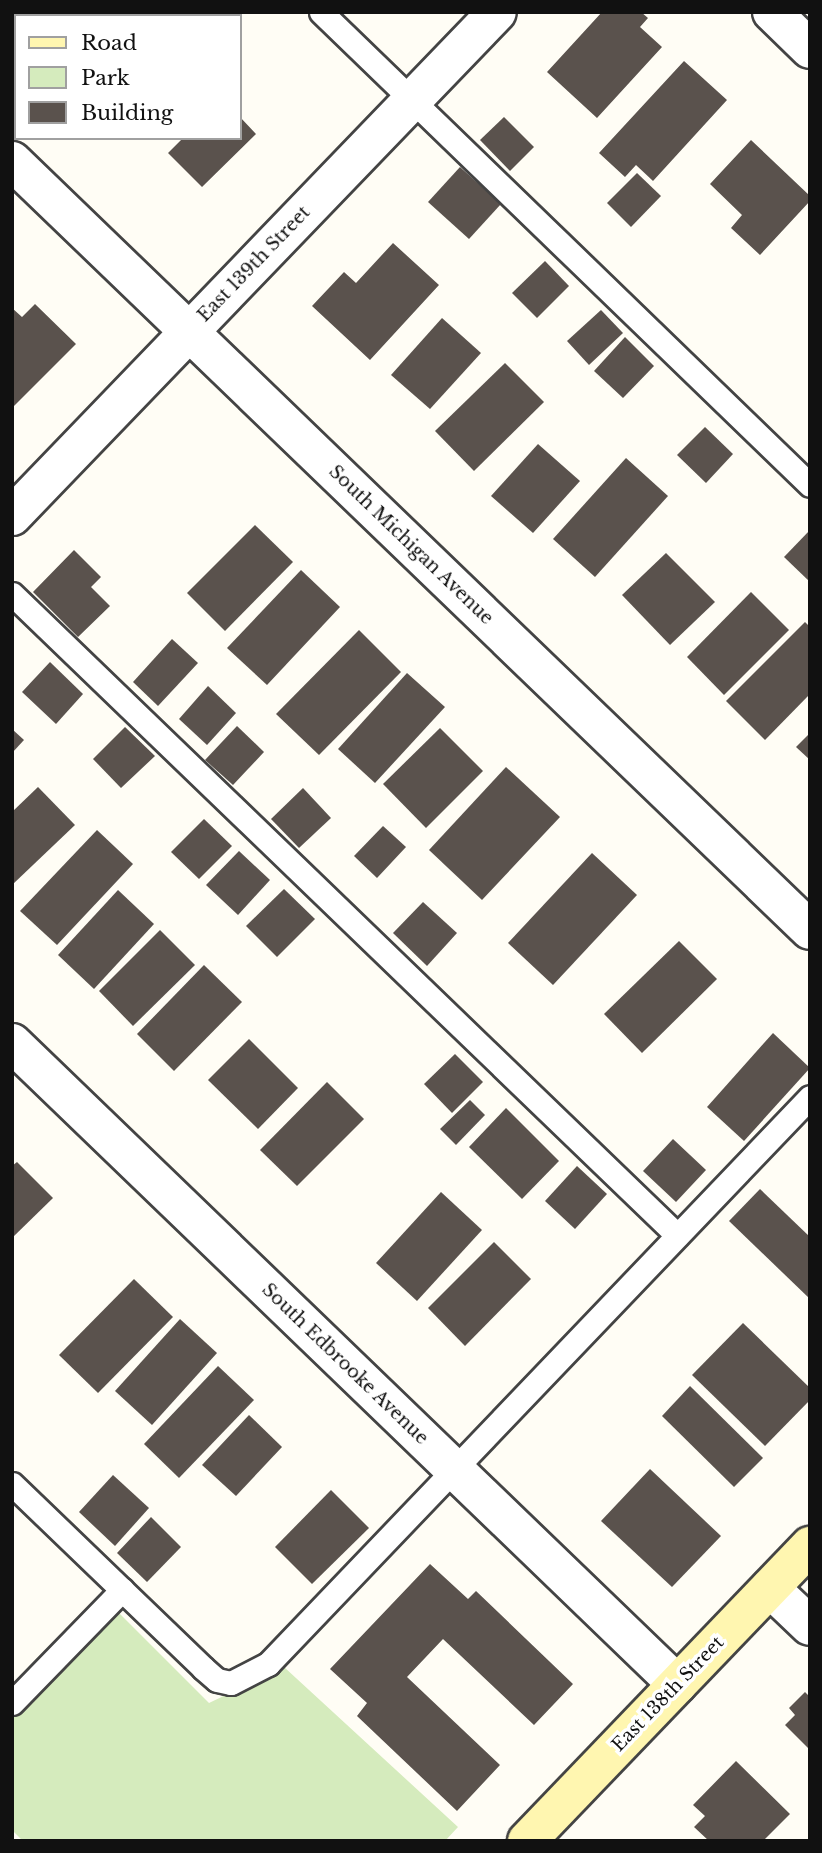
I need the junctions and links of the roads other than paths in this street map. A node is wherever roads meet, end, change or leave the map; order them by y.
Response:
1 (321, 12) edge
2 (496, 12) edge
3 (772, 12) edge
4 (810, 49) edge
5 (412, 100) junction
6 (12, 161) edge
7 (190, 331) junction
8 (810, 485) edge
9 (12, 516) edge
10 (12, 594) edge
11 (810, 930) edge
12 (12, 1043) edge
13 (810, 1097) edge
14 (677, 1236) junction
15 (454, 1469) junction
16 (12, 1484) edge
17 (810, 1546) edge
18 (770, 1588) junction
19 (122, 1590) junction
20 (810, 1626) edge
21 (677, 1685) junction
22 (12, 1703) edge
23 (527, 1841) edge

1 - 5 lane
2 - 5 street, East 139th Street
3 - 4 street
5 - 7 street, East 139th Street
5 - 8 lane
6 - 7 street, South Michigan Avenue
7 - 9 street, East 139th Street
7 - 11 street, South Michigan Avenue
10 - 14 lane
12 - 15 street, South Edbrooke Avenue
13 - 14 lane
14 - 15 lane
15 - 19 lane
15 - 21 street, South Edbrooke Avenue
16 - 19 lane
17 - 18 street, East 138th Street
18 - 20 street
18 - 21 street, East 138th Street
19 - 22 lane
21 - 23 street, East 138th Street

